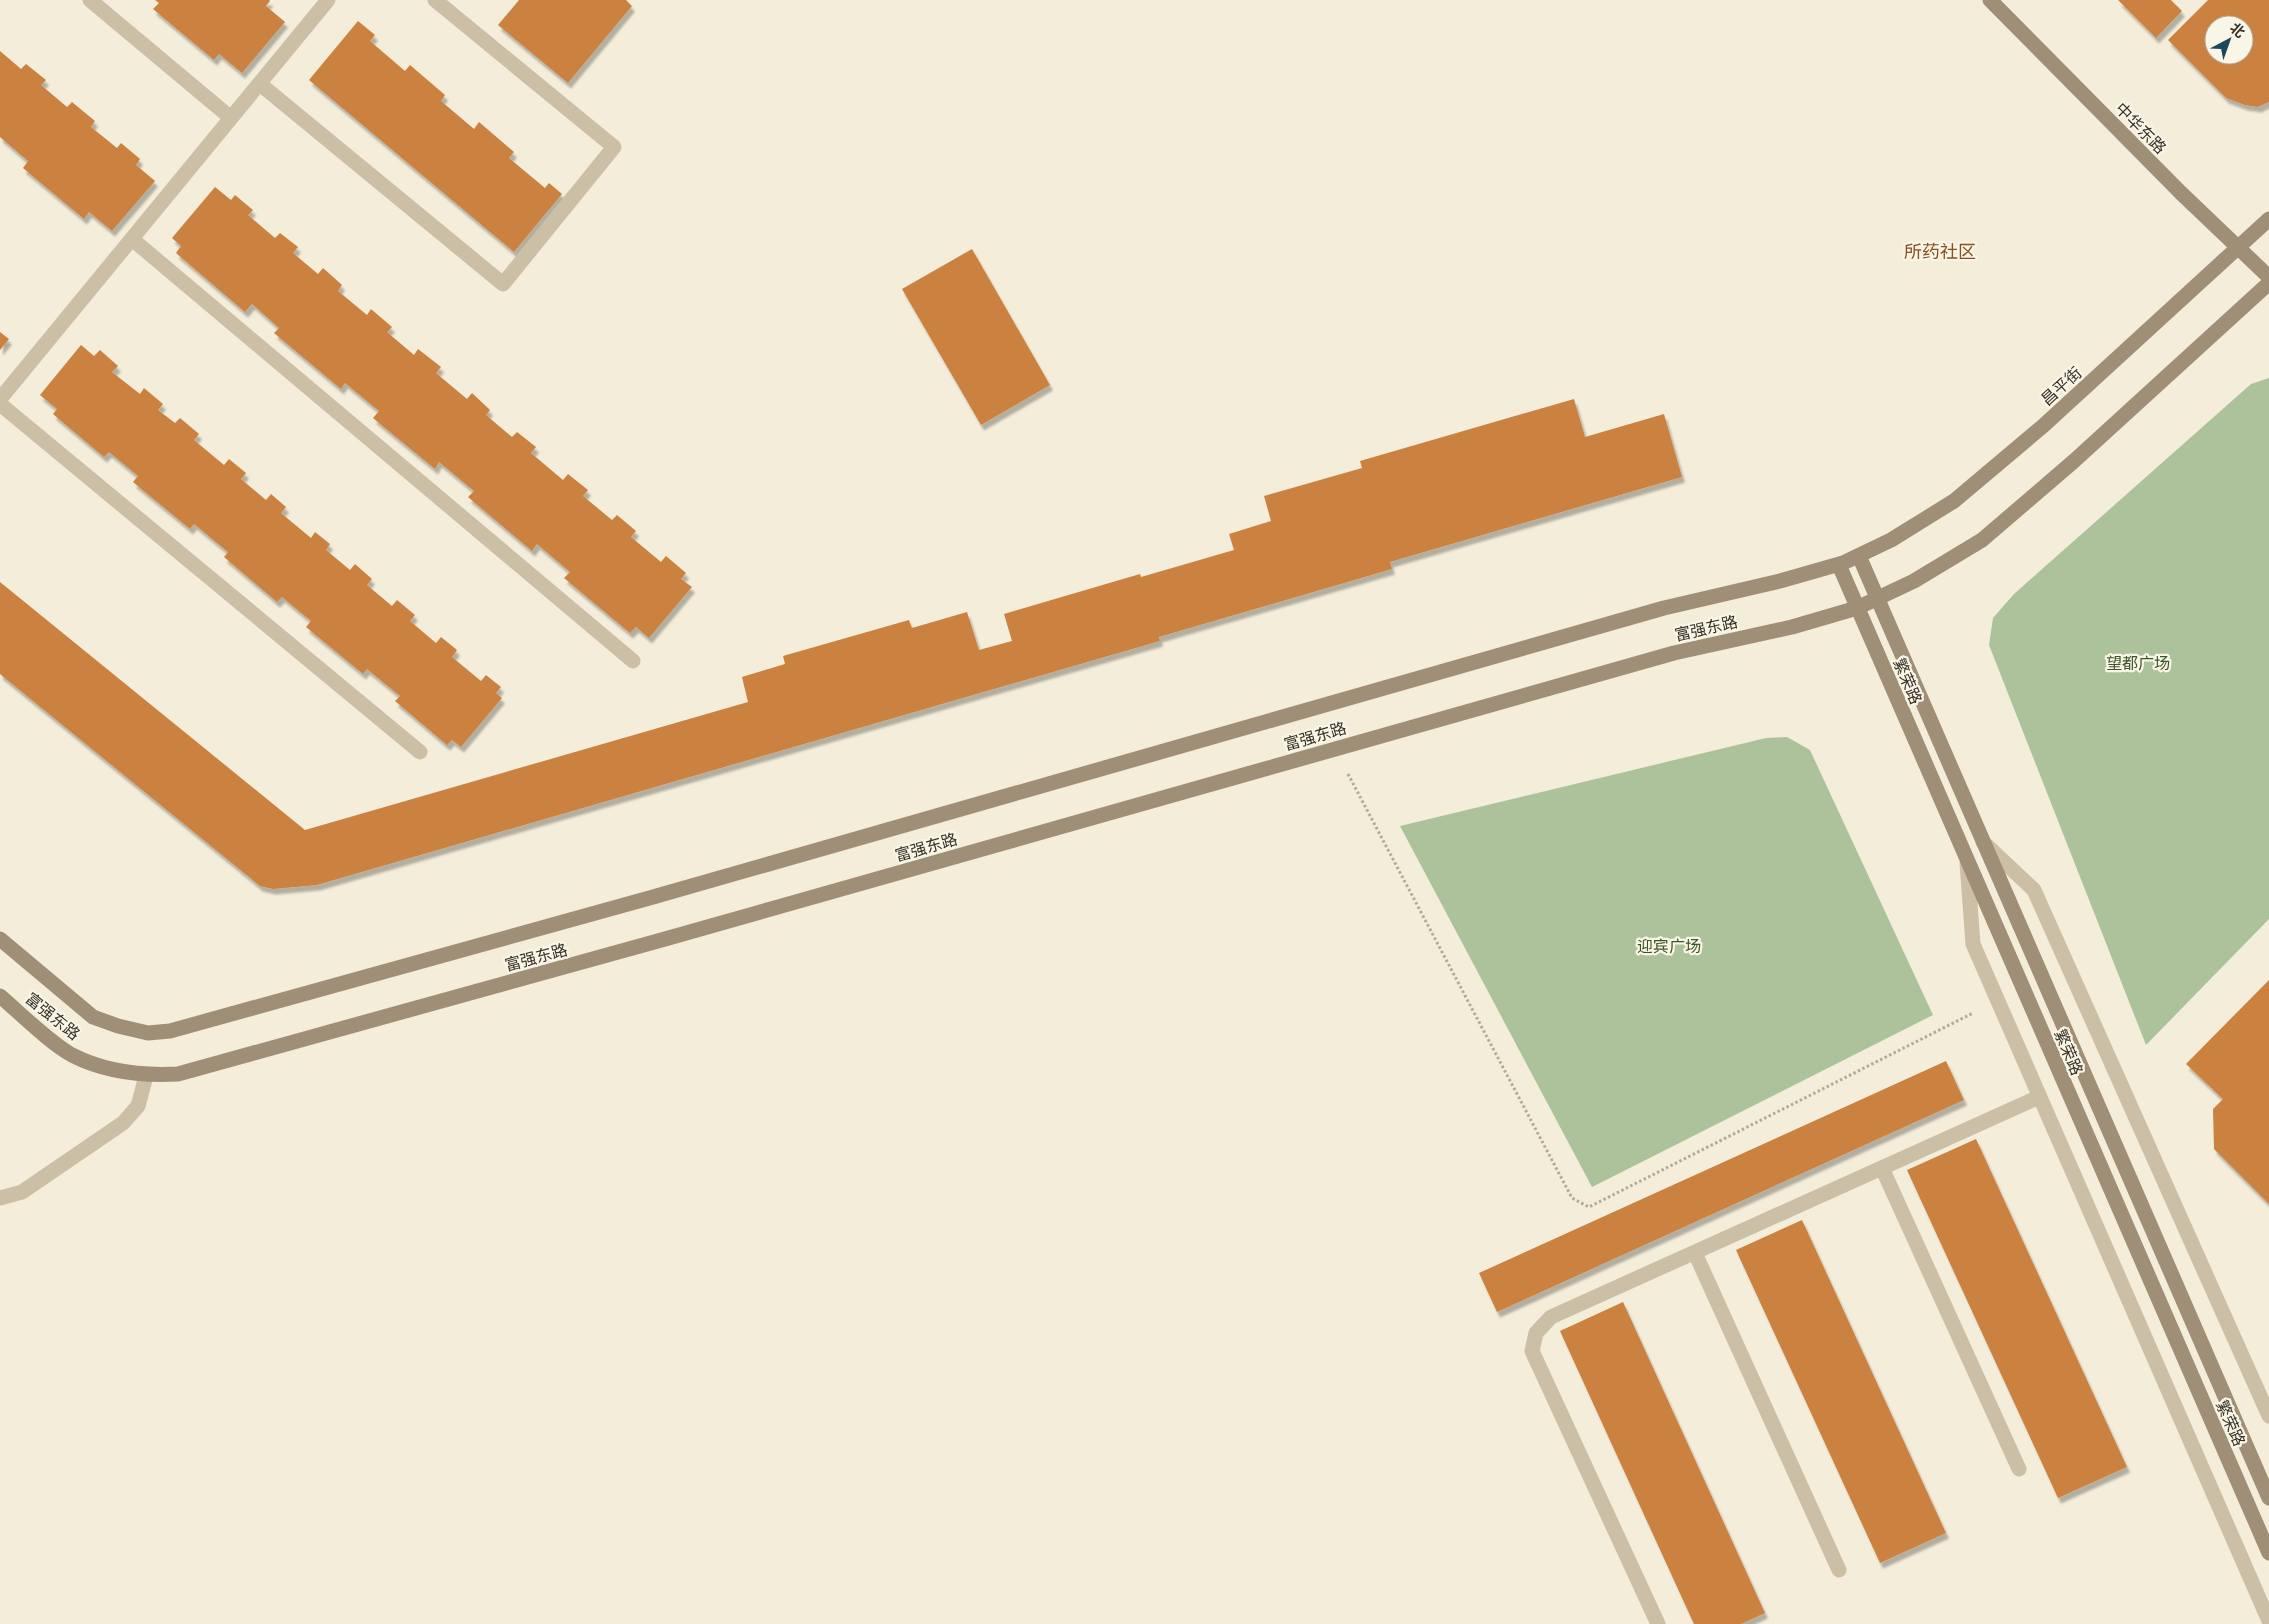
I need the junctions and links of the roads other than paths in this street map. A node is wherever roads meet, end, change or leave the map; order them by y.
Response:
1 (90, 0) edge
2 (328, 0) edge
3 (436, 0) edge
4 (1990, 0) edge
5 (260, 84) junction
6 (231, 118) junction
7 (2269, 219) edge
8 (132, 239) junction
9 (2238, 248) junction
10 (2269, 277) edge
11 (2269, 283) edge
12 (0, 399) edge
13 (0, 404) edge
14 (1859, 556) junction
15 (1839, 565) junction
16 (1877, 598) junction
17 (1857, 608) junction
18 (633, 660) dead end
19 (420, 752) dead end
20 (1983, 842) junction
21 (1967, 861) junction
22 (0, 939) edge
23 (0, 996) edge
24 (146, 1076) junction
25 (2039, 1097) junction
26 (1882, 1168) junction
27 (0, 1198) edge
28 (1695, 1253) junction
29 (2269, 1416) edge
30 (2019, 1470) dead end
31 (2269, 1498) edge
32 (2269, 1553) edge
33 (1839, 1570) dead end
34 (2269, 1621) edge
35 (1658, 1624) edge

1 - 6 street
2 - 5 street
3 - 5 street
4 - 9 main road, 中华东路
5 - 6 street
6 - 8 street
7 - 9 main road, 昌平街
8 - 12 street
8 - 18 street
9 - 10 main road, 中华东路
9 - 14 main road, 昌平街
11 - 16 main road
13 - 19 street
14 - 15 main road, 富强东路
14 - 16 main road, 繁荣路
15 - 17 main road, 繁荣路
15 - 22 main road, 富强东路
16 - 17 main road, 富强东路
16 - 20 main road, 繁荣路
17 - 21 main road, 繁荣路
17 - 24 main road, 富强东路
20 - 29 street
20 - 31 main road, 繁荣路
21 - 25 street
21 - 32 main road, 繁荣路
23 - 24 main road, 富强东路
24 - 27 street
25 - 26 street
25 - 34 street
26 - 28 street
26 - 30 street
28 - 33 street
28 - 35 street

